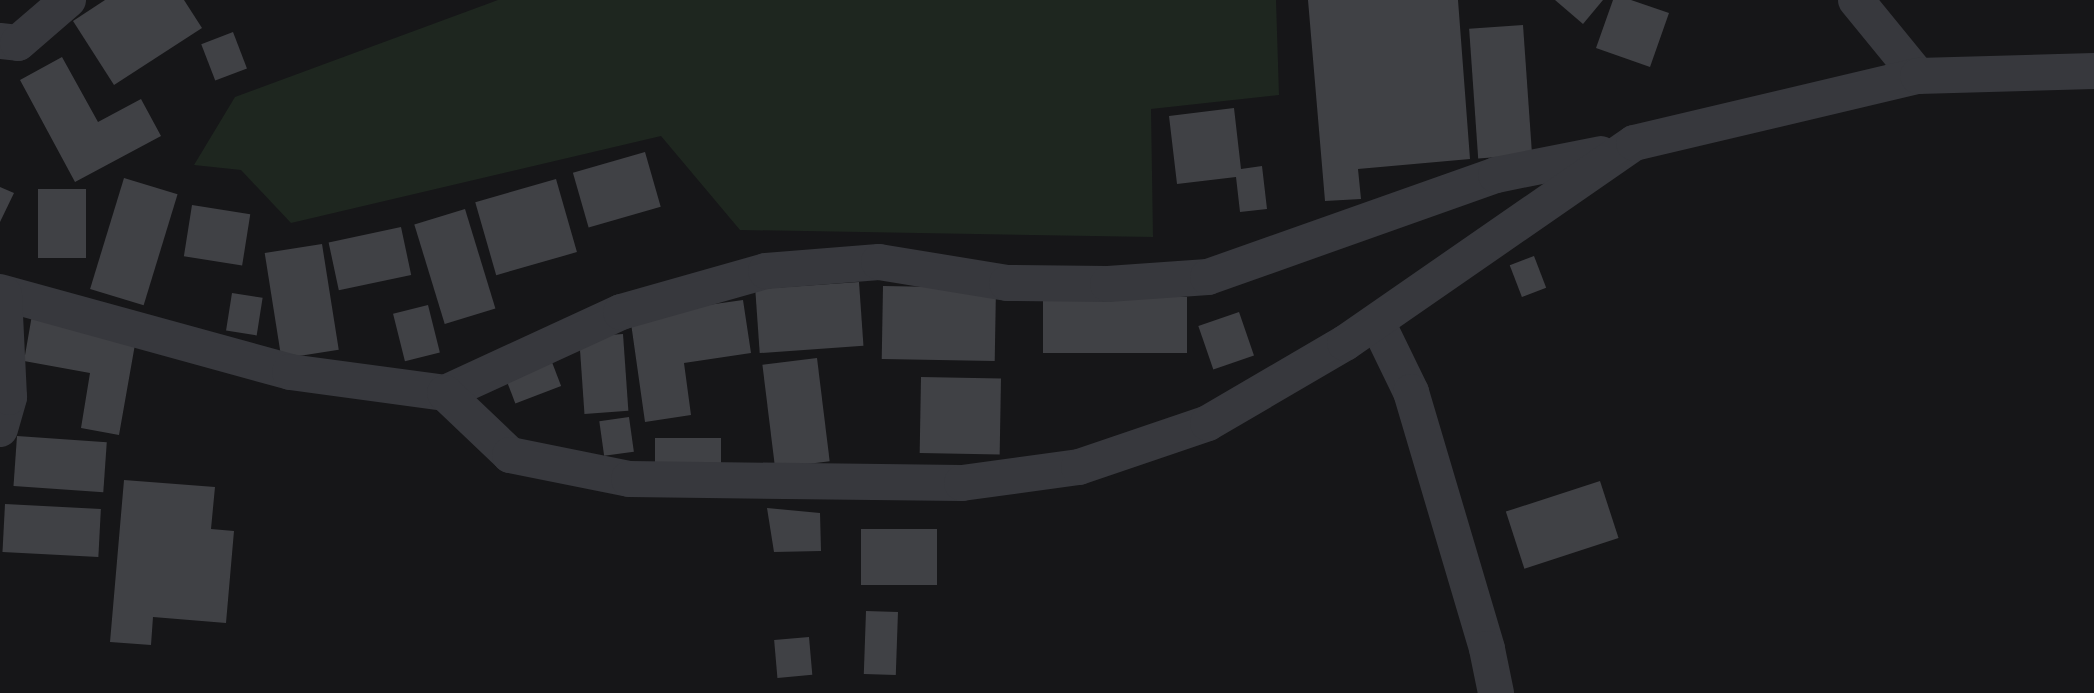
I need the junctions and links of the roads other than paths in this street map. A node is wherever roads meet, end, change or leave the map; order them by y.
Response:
1 (68, 0) edge
2 (1856, 0) edge
3 (0, 41) edge
4 (2094, 71) edge
5 (1918, 76) junction
6 (1634, 143) junction
7 (2, 293) edge
8 (1377, 322) junction
9 (445, 393) junction
10 (0, 429) edge
11 (1496, 693) edge

1 - 3 street
2 - 5 street
4 - 5 street
5 - 6 street
6 - 8 street
6 - 9 street
7 - 9 street
7 - 10 street
8 - 9 street
8 - 11 street

